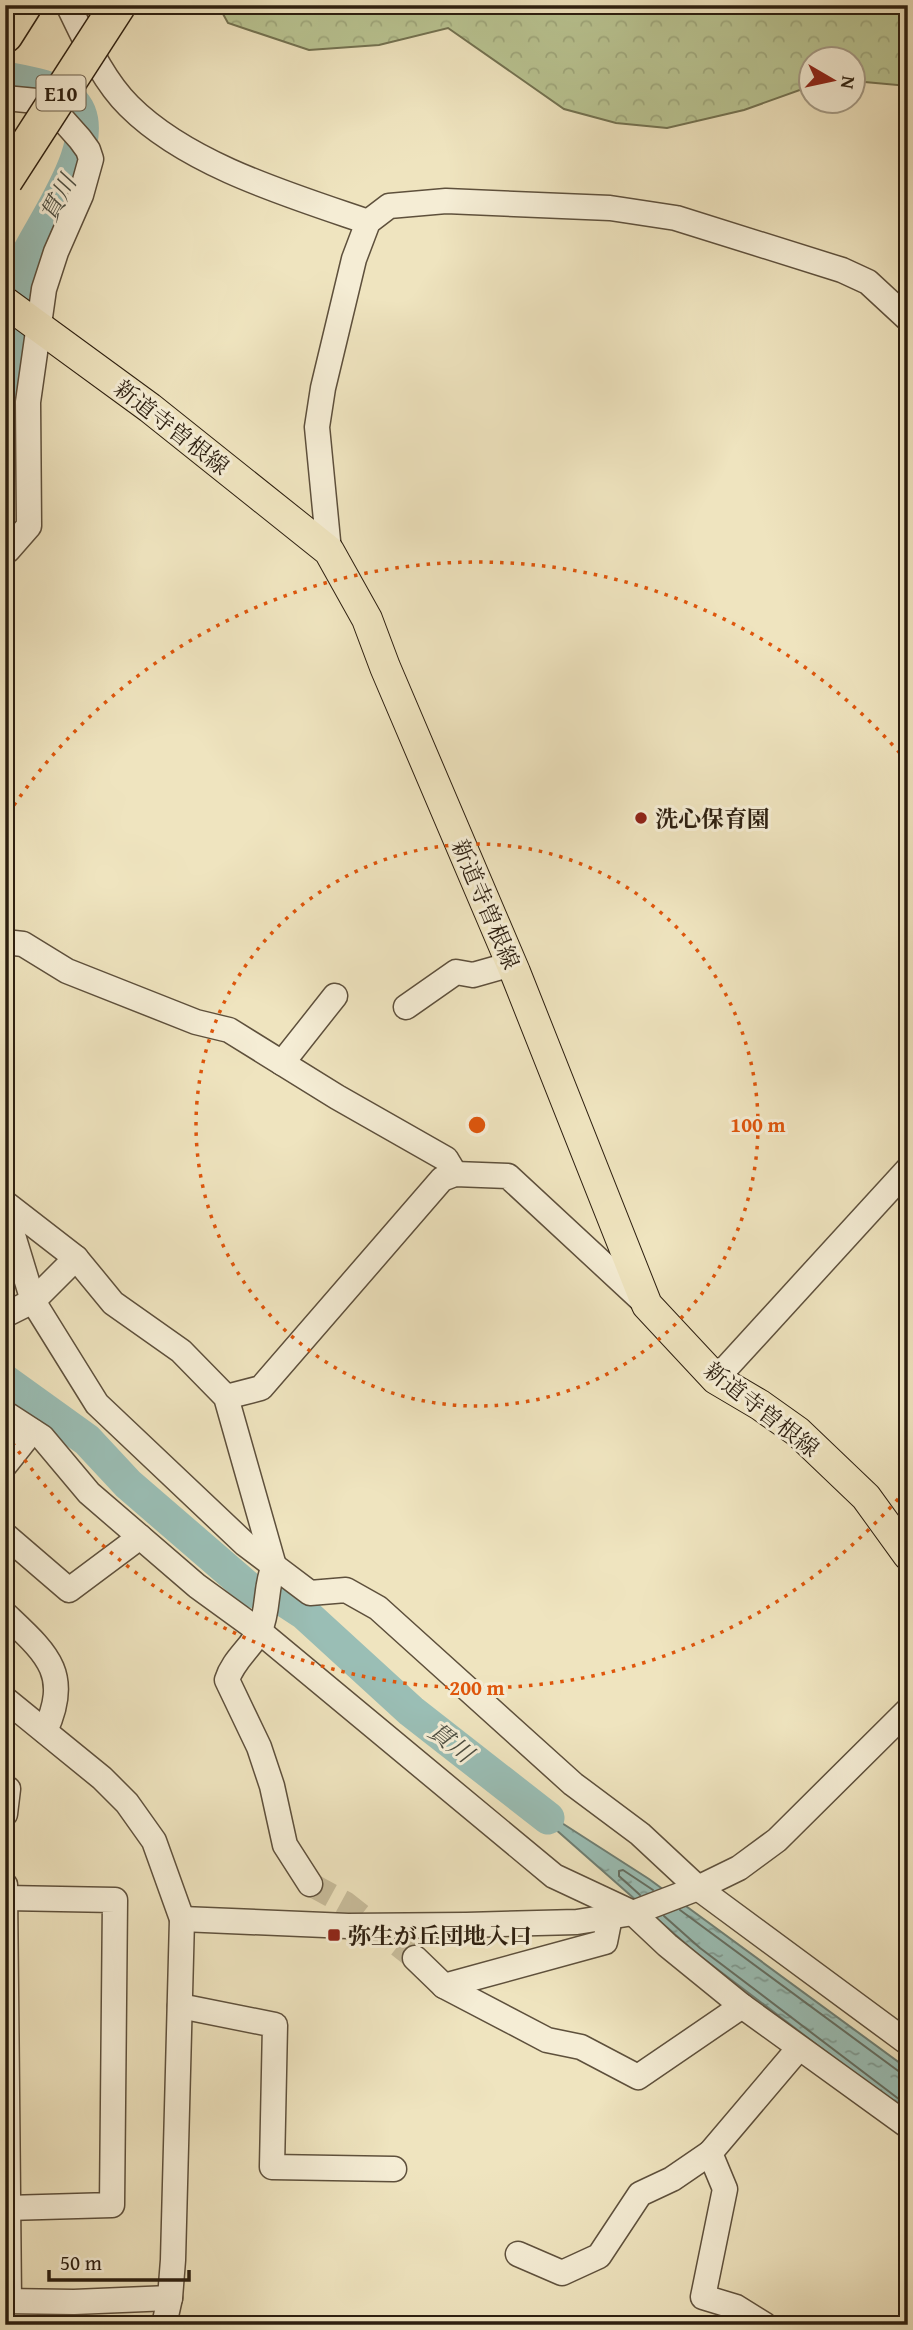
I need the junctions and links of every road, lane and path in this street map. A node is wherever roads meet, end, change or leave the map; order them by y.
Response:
1 (24, 5) edge
2 (68, 5) edge
3 (118, 5) edge
4 (5, 35) edge
5 (5, 98) edge
6 (5, 180) edge
7 (368, 222) junction
8 (6, 303) edge
9 (908, 319) edge
10 (37, 325) junction
11 (5, 549) edge
12 (329, 551) junction
13 (5, 942) edge
14 (512, 964) junction
15 (335, 996) dead end
16 (407, 1006) dead end
17 (282, 1063) junction
18 (908, 1169) edge
19 (454, 1174) junction
20 (5, 1203) edge
21 (5, 1209) edge
22 (76, 1258) junction
23 (31, 1302) junction
24 (647, 1305) junction
25 (5, 1315) edge
26 (716, 1379) junction
27 (226, 1397) junction
28 (5, 1413) edge
29 (32, 1431) junction
30 (5, 1465) edge
31 (5, 1535) edge
32 (140, 1537) junction
33 (908, 1555) edge
34 (271, 1572) junction
35 (5, 1614) edge
36 (261, 1627) junction
37 (5, 1699) edge
38 (908, 1710) edge
39 (45, 1731) junction
40 (5, 1787) edge
41 (5, 1814) edge
42 (310, 1884) tunnel mouth
43 (5, 1885) edge
44 (698, 1888) junction
45 (6, 1898) edge
46 (622, 1915) junction
47 (182, 1919) junction
48 (415, 1958) tunnel mouth
49 (443, 1986) junction
50 (180, 2006) junction
51 (742, 2006) junction
52 (908, 2043) edge
53 (799, 2048) junction
54 (908, 2126) edge
55 (710, 2153) junction
56 (394, 2169) dead end
57 (7, 2208) junction
58 (518, 2254) dead end
59 (170, 2298) junction
60 (7, 2301) edge
61 (73, 2313) edge
62 (164, 2325) edge
63 (765, 2325) edge

1 - 4 highway
2 - 7 street
3 - 6 highway, E10, bridge
5 - 10 street
7 - 9 street
7 - 12 street
8 - 10 main road, 新道寺曽根線
10 - 11 street
10 - 12 main road, 新道寺曽根線
12 - 14 main road, 新道寺曽根線
13 - 17 street
14 - 16 street
14 - 24 main road, 新道寺曽根線
15 - 17 street
17 - 19 street
18 - 26 street
19 - 24 street
19 - 27 street
20 - 22 street
21 - 23 street
22 - 23 street
22 - 27 street
23 - 25 street
23 - 34 street
24 - 26 main road, 新道寺曽根線
26 - 33 main road, 新道寺曽根線
27 - 34 street
28 - 29 street
29 - 30 street
29 - 32 street
31 - 32 street
32 - 36 street
34 - 36 street
34 - 44 street
35 - 39 street
36 - 42 street
36 - 46 street
37 - 39 street
38 - 44 street
39 - 47 street
40 - 41 street
43 - 45 street
44 - 46 street
44 - 52 street
45 - 57 street
45 - 57 street
46 - 47 street
46 - 49 street
46 - 51 street
47 - 50 street
48 - 49 street
49 - 51 street
50 - 56 street
50 - 59 street
51 - 53 street
53 - 54 street
53 - 55 street
55 - 58 street
55 - 63 street
57 - 60 street
59 - 61 street
59 - 62 street
60 - 61 street

